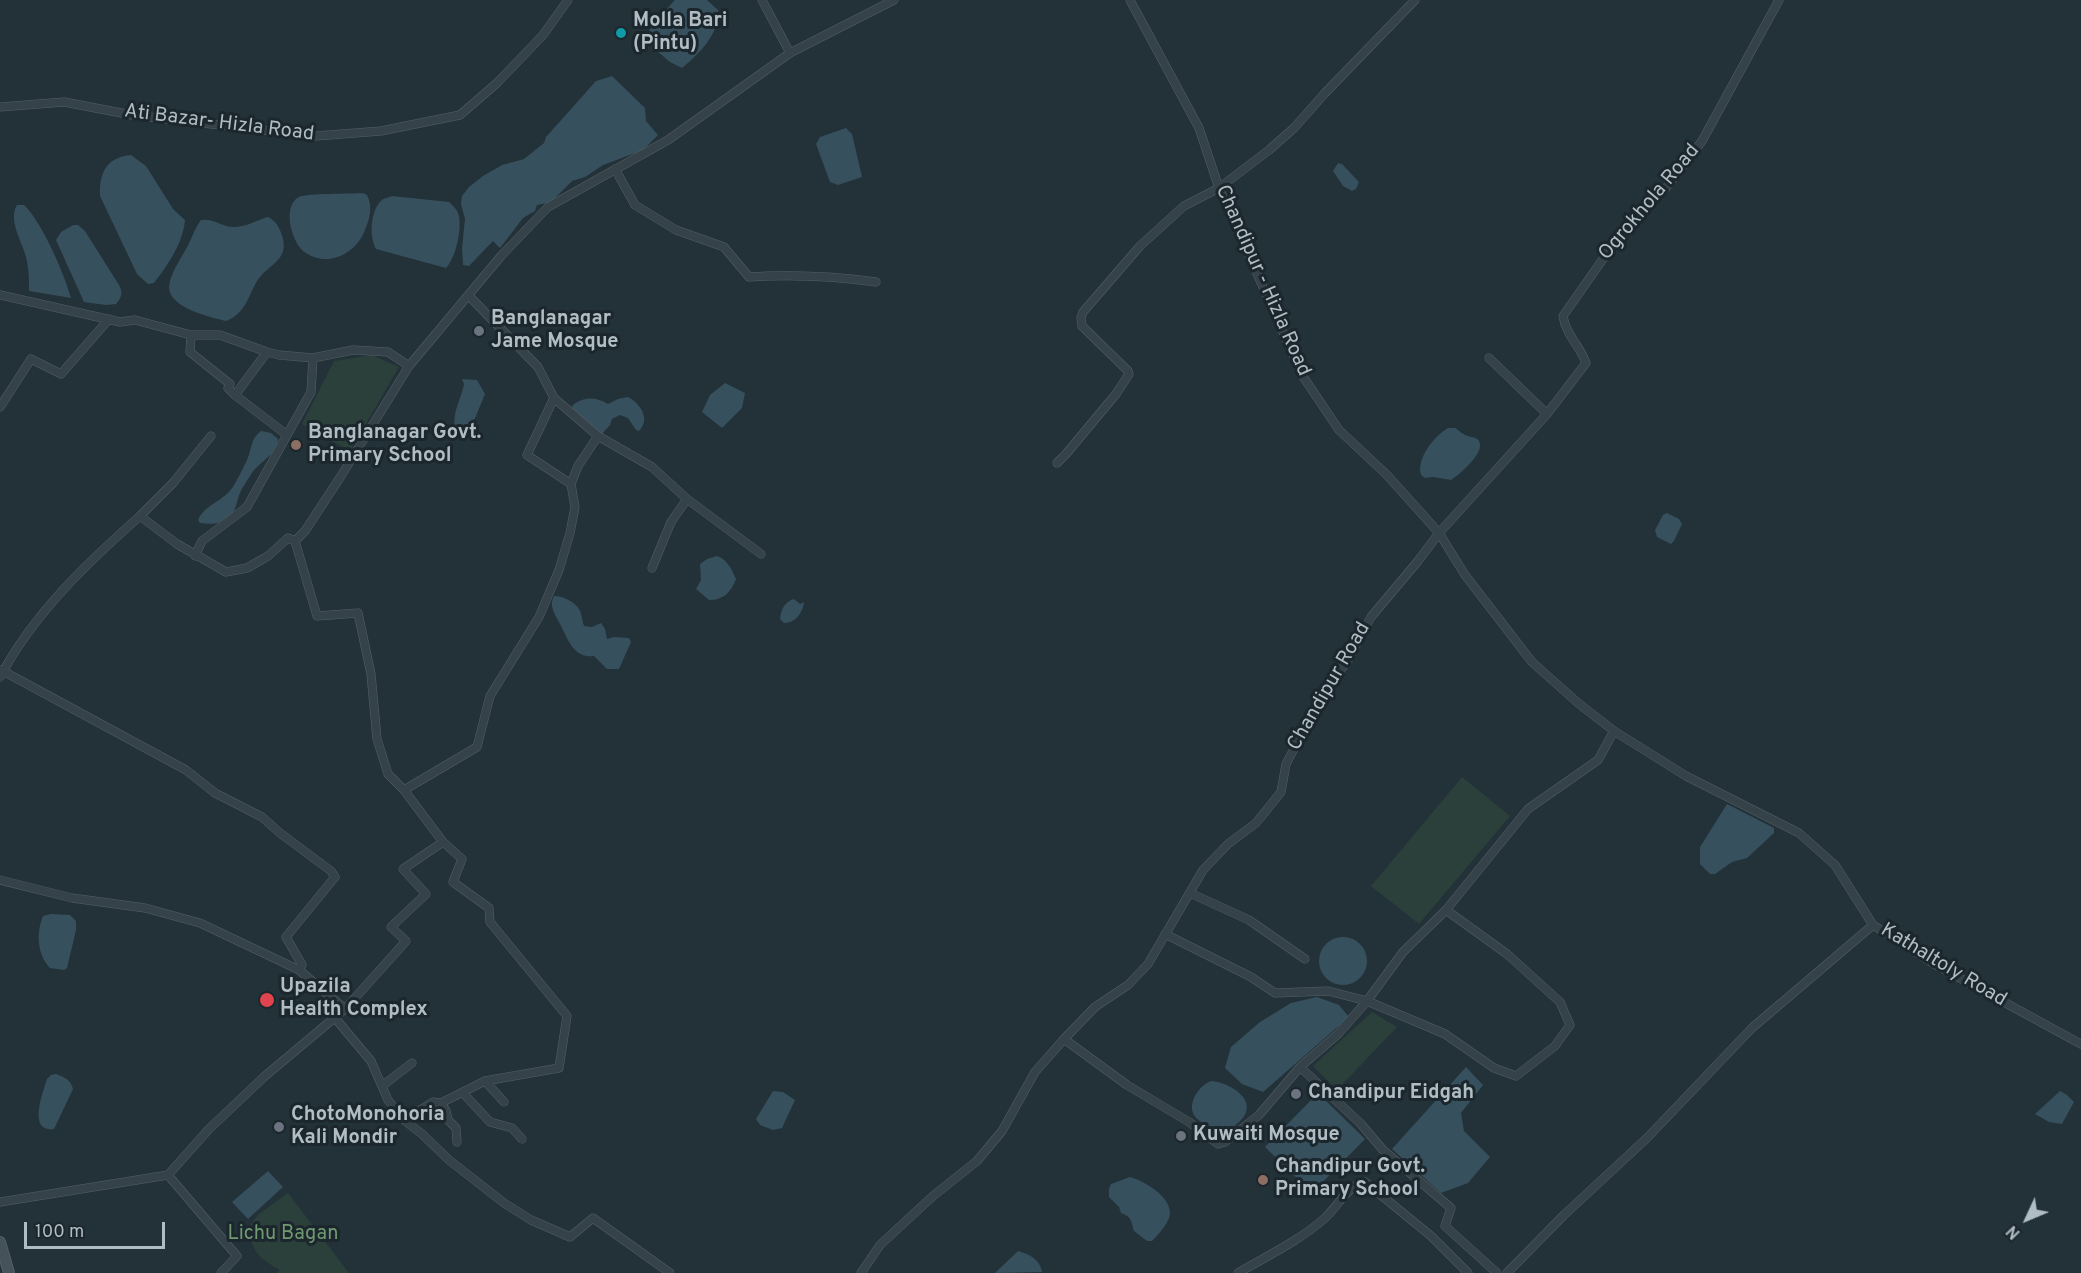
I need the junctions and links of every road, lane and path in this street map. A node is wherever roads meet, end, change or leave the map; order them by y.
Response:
1 (568, 0) edge
2 (762, 0) edge
3 (894, 0) edge
4 (1415, 0) edge
5 (1779, 0) edge
6 (1132, 1) edge
7 (790, 53) junction
8 (0, 107) edge
9 (615, 169) junction
10 (1219, 188) junction
11 (876, 282) dead end
12 (0, 295) edge
13 (469, 296) junction
14 (109, 319) junction
15 (191, 335) junction
16 (267, 352) junction
17 (313, 358) junction
18 (1489, 358) dead end
19 (409, 366) junction
20 (235, 395) junction
21 (554, 398) junction
22 (0, 407) edge
23 (1547, 414) junction
24 (287, 435) junction
25 (211, 436) dead end
26 (598, 436) junction
27 (1057, 463) dead end
28 (571, 484) junction
29 (687, 499) junction
30 (141, 516) junction
31 (1439, 533) junction
32 (295, 541) junction
33 (761, 554) dead end
34 (195, 556) junction
35 (652, 568) dead end
36 (1, 673) edge
37 (1614, 731) junction
38 (404, 790) junction
39 (443, 842) junction
40 (0, 880) edge
41 (1190, 893) junction
42 (1446, 910) junction
43 (1873, 925) junction
44 (1165, 934) junction
45 (1305, 959) dead end
46 (299, 970) junction
47 (1367, 1001) junction
48 (345, 1009) junction
49 (335, 1018) junction
50 (1064, 1039) junction
51 (2081, 1044) edge
52 (412, 1063) dead end
53 (1300, 1068) junction
54 (485, 1081) junction
55 (382, 1086) junction
56 (463, 1093) junction
57 (504, 1102) dead end
58 (441, 1103) junction
59 (404, 1120) junction
60 (522, 1138) dead end
61 (457, 1142) dead end
62 (168, 1175) junction
63 (0, 1202) edge
64 (0, 1242) edge
65 (9, 1273) edge
66 (221, 1273) edge
67 (670, 1273) edge
68 (861, 1273) edge
69 (1238, 1273) edge
70 (1468, 1273) edge
71 (1497, 1273) edge
72 (1507, 1273) edge

1 - 8 street, Ati Bazar- Hizla Road
2 - 7 street
3 - 7 street
4 - 10 street
5 - 23 street, Ogrokhola Road
6 - 10 street, Chandipur - Hizla Road
7 - 9 street
9 - 11 street
9 - 13 street
10 - 27 street
10 - 31 street, Chandipur - Hizla Road
12 - 14 street
13 - 19 street
13 - 21 street
14 - 15 street
14 - 22 street
15 - 16 street
15 - 20 street
16 - 17 street
16 - 20 street
17 - 19 street
17 - 24 street
18 - 23 street
19 - 32 street
20 - 24 street
21 - 26 street
21 - 28 street
23 - 31 street, Ogrokhola Road
24 - 34 street
25 - 30 street
26 - 28 street
26 - 29 street
28 - 38 street
29 - 33 street
29 - 35 street
30 - 34 street
30 - 36 street
31 - 37 street, Chandipur - Hizla Road
31 - 41 street, Chandipur Road
32 - 34 street
32 - 38 street
36 - 46 street
37 - 42 street
37 - 43 street, Kathaltoly Road
38 - 39 street
39 - 48 street
39 - 54 street
40 - 46 street
41 - 44 street, Chandipur Road
41 - 45 street
42 - 47 street
42 - 47 street
43 - 51 street, Kathaltoly Road
43 - 72 street
44 - 47 street
44 - 50 street, Chandipur Road
46 - 48 street
47 - 53 street
48 - 49 street
49 - 55 street
49 - 62 street
50 - 53 street
50 - 68 street, Chandipur Road
52 - 55 street
53 - 71 street
54 - 56 street
54 - 57 street
55 - 59 street
56 - 58 street
56 - 60 street
58 - 59 street
58 - 61 street
59 - 67 street
62 - 63 street
62 - 66 street
64 - 65 main road
69 - 70 street

